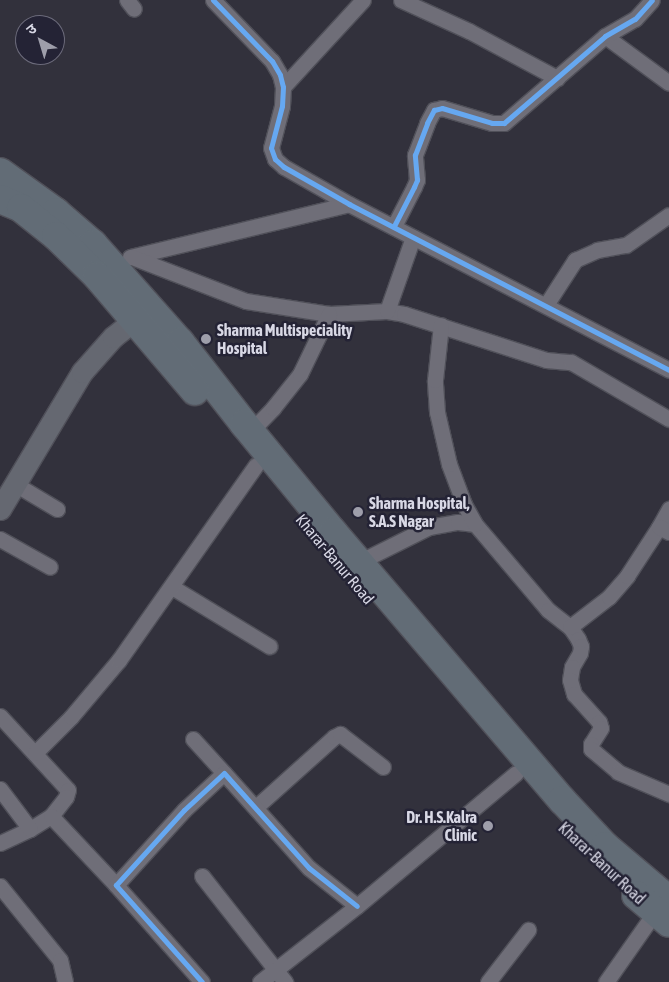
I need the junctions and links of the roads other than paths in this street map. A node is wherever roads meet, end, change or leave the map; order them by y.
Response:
1 (213, 0) edge
2 (363, 0) edge
3 (401, 0) edge
4 (652, 0) edge
5 (605, 36) junction
6 (557, 78) junction
7 (669, 83) edge
8 (283, 87) junction
9 (0, 172) edge
10 (0, 199) edge
11 (349, 204) junction
12 (669, 215) edge
13 (394, 226) junction
14 (413, 237) junction
15 (114, 266) junction
16 (546, 305) junction
17 (388, 311) junction
18 (142, 314) junction
19 (329, 314) junction
20 (440, 325) junction
21 (669, 370) edge
22 (668, 419) edge
23 (250, 432) junction
24 (256, 465) junction
25 (15, 484) junction
26 (56, 508) dead end
27 (0, 509) edge
28 (669, 509) edge
29 (474, 524) junction
30 (664, 529) edge
31 (0, 539) edge
32 (361, 561) junction
33 (50, 567) dead end
34 (172, 587) junction
35 (570, 627) junction
36 (269, 646) dead end
37 (0, 716) edge
38 (193, 739) dead end
39 (35, 753) junction
40 (383, 767) dead end
41 (224, 773) junction
42 (516, 773) junction
43 (0, 789) edge
44 (669, 794) edge
45 (256, 807) junction
46 (51, 816) junction
47 (30, 830) junction
48 (0, 843) edge
49 (202, 876) dead end
50 (116, 885) junction
51 (0, 886) edge
52 (665, 904) edge
53 (357, 906) junction
54 (528, 930) dead end
55 (276, 970) junction
56 (65, 982) edge
57 (202, 982) edge
58 (260, 982) edge
59 (285, 982) edge
60 (488, 982) edge
61 (606, 982) edge

1 - 8 street
2 - 8 street
3 - 6 street
4 - 5 street
5 - 6 street
5 - 7 street
6 - 13 street
8 - 11 street
9 - 15 highway
10 - 15 highway, Kharar-Banur Road
11 - 13 street
11 - 15 street
12 - 16 street
13 - 14 street
14 - 16 street
14 - 17 street
15 - 18 highway, Kharar-Banur Road
15 - 19 street
16 - 21 street
17 - 19 street
17 - 20 street
18 - 23 highway
18 - 24 highway, Kharar-Banur Road
18 - 25 street
19 - 23 street
20 - 22 street
20 - 29 street
23 - 32 highway
24 - 34 street
24 - 42 highway, Kharar-Banur Road
25 - 26 street
25 - 27 street
28 - 30 street
29 - 32 street
29 - 35 street
30 - 35 street
31 - 33 street
32 - 52 highway
34 - 36 street
34 - 39 street
35 - 44 street
37 - 39 street
38 - 41 street
39 - 46 street
40 - 45 street
41 - 45 street
41 - 50 street
42 - 52 highway, Kharar-Banur Road
42 - 53 street
43 - 47 street
45 - 53 street
46 - 47 street
46 - 50 street
47 - 48 street
49 - 55 street
50 - 57 street
51 - 56 street
52 - 61 street
53 - 55 street
54 - 60 street
55 - 58 street
55 - 59 street

